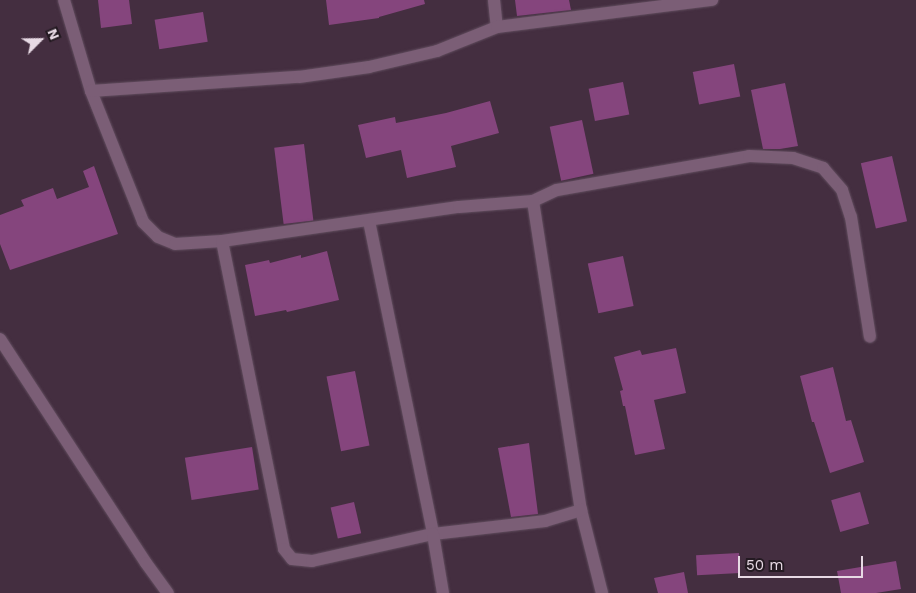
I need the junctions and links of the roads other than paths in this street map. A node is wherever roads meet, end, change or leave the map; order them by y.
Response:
1 (64, 0) edge
2 (494, 0) edge
3 (712, 0) edge
4 (498, 27) junction
5 (91, 91) junction
6 (533, 201) junction
7 (368, 221) junction
8 (222, 241) junction
9 (870, 337) dead end
10 (0, 339) edge
11 (581, 510) junction
12 (433, 534) junction
13 (168, 593) edge
14 (443, 593) edge
15 (602, 593) edge

1 - 5 street
2 - 4 street
3 - 4 street
4 - 5 street
5 - 8 street
6 - 7 street
6 - 9 street
6 - 11 street
7 - 8 street
7 - 12 street
8 - 12 street
10 - 13 street
11 - 12 street
11 - 15 street
12 - 14 street

